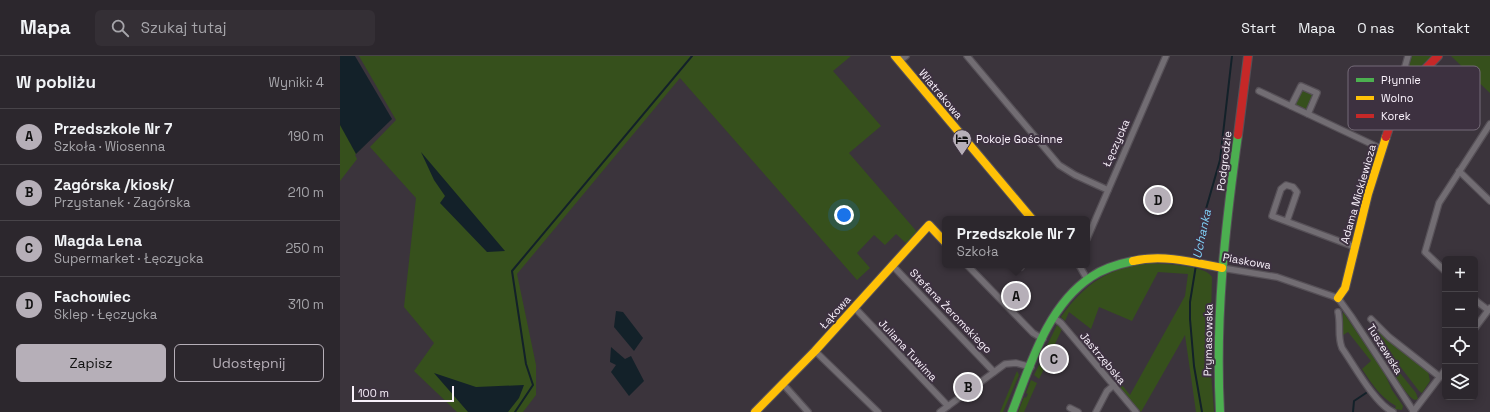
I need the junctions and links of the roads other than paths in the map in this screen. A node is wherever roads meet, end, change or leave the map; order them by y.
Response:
1 (966, 56) edge
2 (1166, 56) edge
3 (1248, 56) edge
4 (1406, 56) edge
5 (1438, 56) edge
6 (900, 58) edge
7 (1404, 66) edge
8 (1427, 66) edge
9 (1259, 91) dead end
10 (1291, 106) junction
11 (1308, 114) junction
12 (1490, 124) edge
13 (1388, 130) edge
14 (1382, 149) junction
15 (1459, 172) junction
16 (1108, 190) junction
17 (1490, 201) edge
18 (1030, 216) edge
19 (1287, 221) junction
20 (1090, 233) edge
21 (942, 239) edge
22 (1354, 247) junction
23 (892, 265) junction
24 (970, 268) edge
25 (1081, 268) edge
26 (1222, 268) junction
27 (1442, 268) edge
28 (1087, 279) junction
29 (1338, 298) junction
30 (1478, 302) edge
31 (854, 307) junction
32 (1489, 309) edge
33 (1338, 312) dead end
34 (1054, 318) junction
35 (1371, 319) dead end
36 (1478, 324) edge
37 (1043, 339) junction
38 (815, 351) junction
39 (1031, 368) junction
40 (994, 372) junction
41 (1442, 374) edge
42 (1440, 377) junction
43 (783, 384) junction
44 (1114, 385) junction
45 (948, 406) junction
46 (1070, 408) dead end
47 (755, 412) edge
48 (808, 412) edge
49 (878, 412) edge
50 (940, 412) edge
51 (1012, 412) edge
52 (1078, 412) edge
53 (1096, 412) edge
54 (1136, 412) edge
55 (1220, 412) edge
56 (1393, 412) edge
57 (1413, 412) edge

1 - 16 street
2 - 16 street, Łęczycka
3 - 26 street, Podgrodzie
4 - 7 street, Adama Mickiewicza
5 - 8 street, Adama Mickiewicza
6 - 18 street, Wiatrakowa
9 - 10 street
10 - 11 street
10 - 11 street
11 - 14 street
12 - 15 street
13 - 14 street, Adama Mickiewicza
14 - 22 street, Adama Mickiewicza
15 - 17 street
15 - 27 street
16 - 20 street, Łęczycka
19 - 19 street
19 - 22 street
21 - 23 street, Łąkowa
22 - 29 street, Adama Mickiewicza
23 - 31 street, Łąkowa
23 - 40 street, Stefana Żeromskiego
24 - 37 street
25 - 28 street
26 - 28 street, Piaskowa
26 - 29 street, Piaskowa
26 - 55 street, Prymasowska
28 - 34 street, Piaskowa
29 - 57 street, Tuszewska
30 - 32 street
31 - 38 street, Łąkowa
31 - 45 street, Juliana Tuwima
32 - 36 street
33 - 56 street
34 - 37 street
34 - 44 street, Jastrzębska
35 - 42 street
37 - 39 street
38 - 43 street, Łąkowa
38 - 49 street
39 - 40 street
39 - 51 street
40 - 45 street
41 - 42 street
42 - 57 street
43 - 47 street, Łąkowa
43 - 48 street
44 - 53 street
44 - 54 street, Jastrzębska
45 - 50 street
46 - 52 street

